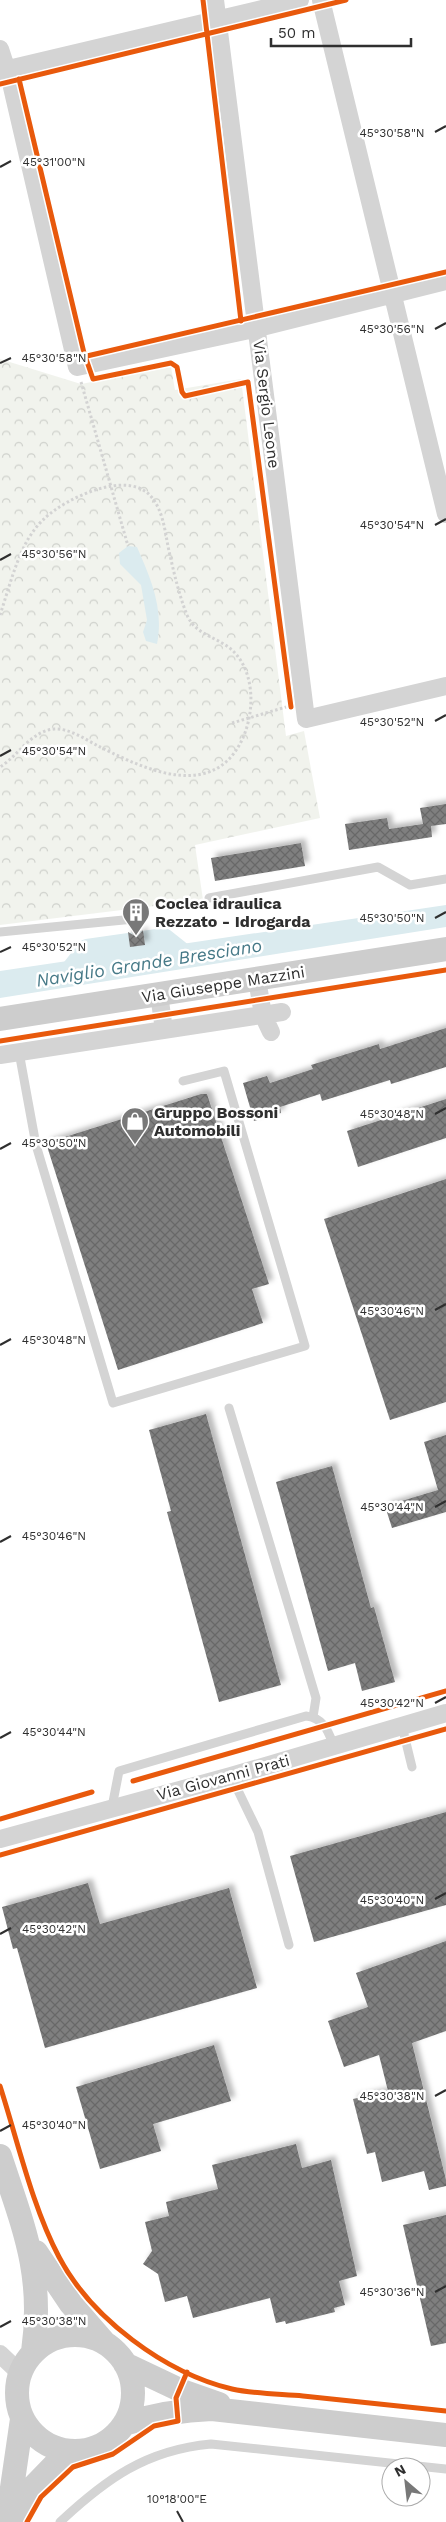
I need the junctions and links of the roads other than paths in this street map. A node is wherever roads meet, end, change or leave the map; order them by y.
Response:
1 (215, 0) edge
2 (300, 0) edge
3 (321, 0) edge
4 (218, 20) junction
5 (0, 49) edge
6 (2, 70) edge
7 (446, 282) edge
8 (391, 294) junction
9 (258, 328) junction
10 (446, 514) edge
11 (446, 686) edge
12 (446, 879) edge
13 (209, 898) dead end
14 (136, 931) dead end
15 (0, 932) edge
16 (446, 949) edge
17 (256, 979) junction
18 (158, 994) junction
19 (282, 1012) dead end
20 (262, 1015) junction
21 (0, 1020) edge
22 (164, 1030) junction
23 (271, 1032) dead end
24 (19, 1052) junction
25 (0, 1055) edge
26 (183, 1081) dead end
27 (40, 1115) dead end
28 (31, 1117) junction
29 (229, 1408) dead end
30 (446, 1713) edge
31 (313, 1717) junction
32 (402, 1726) junction
33 (334, 1746) junction
34 (412, 1767) dead end
35 (231, 1776) junction
36 (112, 1806) junction
37 (0, 1839) edge
38 (289, 1945) dead end
39 (0, 2156) edge
40 (27, 2238) junction
41 (106, 2344) junction
42 (33, 2352) junction
43 (0, 2354) edge
44 (125, 2364) junction
45 (20, 2373) junction
46 (242, 2411) junction
47 (22, 2419) junction
48 (124, 2424) junction
49 (446, 2435) edge
50 (68, 2451) junction
51 (446, 2468) edge
52 (8, 2522) edge
53 (60, 2522) edge

1 - 4 street, Via Sergio Leone
2 - 4 street
3 - 8 street
4 - 6 street
4 - 9 street, Via Sergio Leone
5 - 6 street
6 - 9 street
7 - 8 street
8 - 9 street
8 - 10 street
9 - 11 street, Via Sergio Leone
12 - 13 lane
14 - 15 lane
16 - 17 street, Via Giuseppe Mazzini
17 - 18 street, Via Giuseppe Mazzini
17 - 20 street
18 - 21 street, Via Giuseppe Mazzini
18 - 22 street
19 - 20 street
20 - 22 street
20 - 23 street
22 - 24 street
24 - 25 street
24 - 28 lane
26 - 28 lane
27 - 28 lane
29 - 31 lane
30 - 32 street, Via Giovanni Prati
31 - 33 lane
31 - 36 lane
32 - 33 street, Via Giovanni Prati
32 - 34 lane
33 - 35 street, Via Giovanni Prati
35 - 36 street, Via Giovanni Prati
35 - 38 lane
36 - 37 street, Via Giovanni Prati
39 - 40 street
40 - 41 street
40 - 42 street
41 - 42 street
41 - 44 street
42 - 45 street
43 - 45 street
44 - 46 street
44 - 48 street
45 - 47 street
46 - 48 street
46 - 49 street
47 - 50 street
47 - 52 street
48 - 50 street
50 - 52 street
51 - 53 lane

